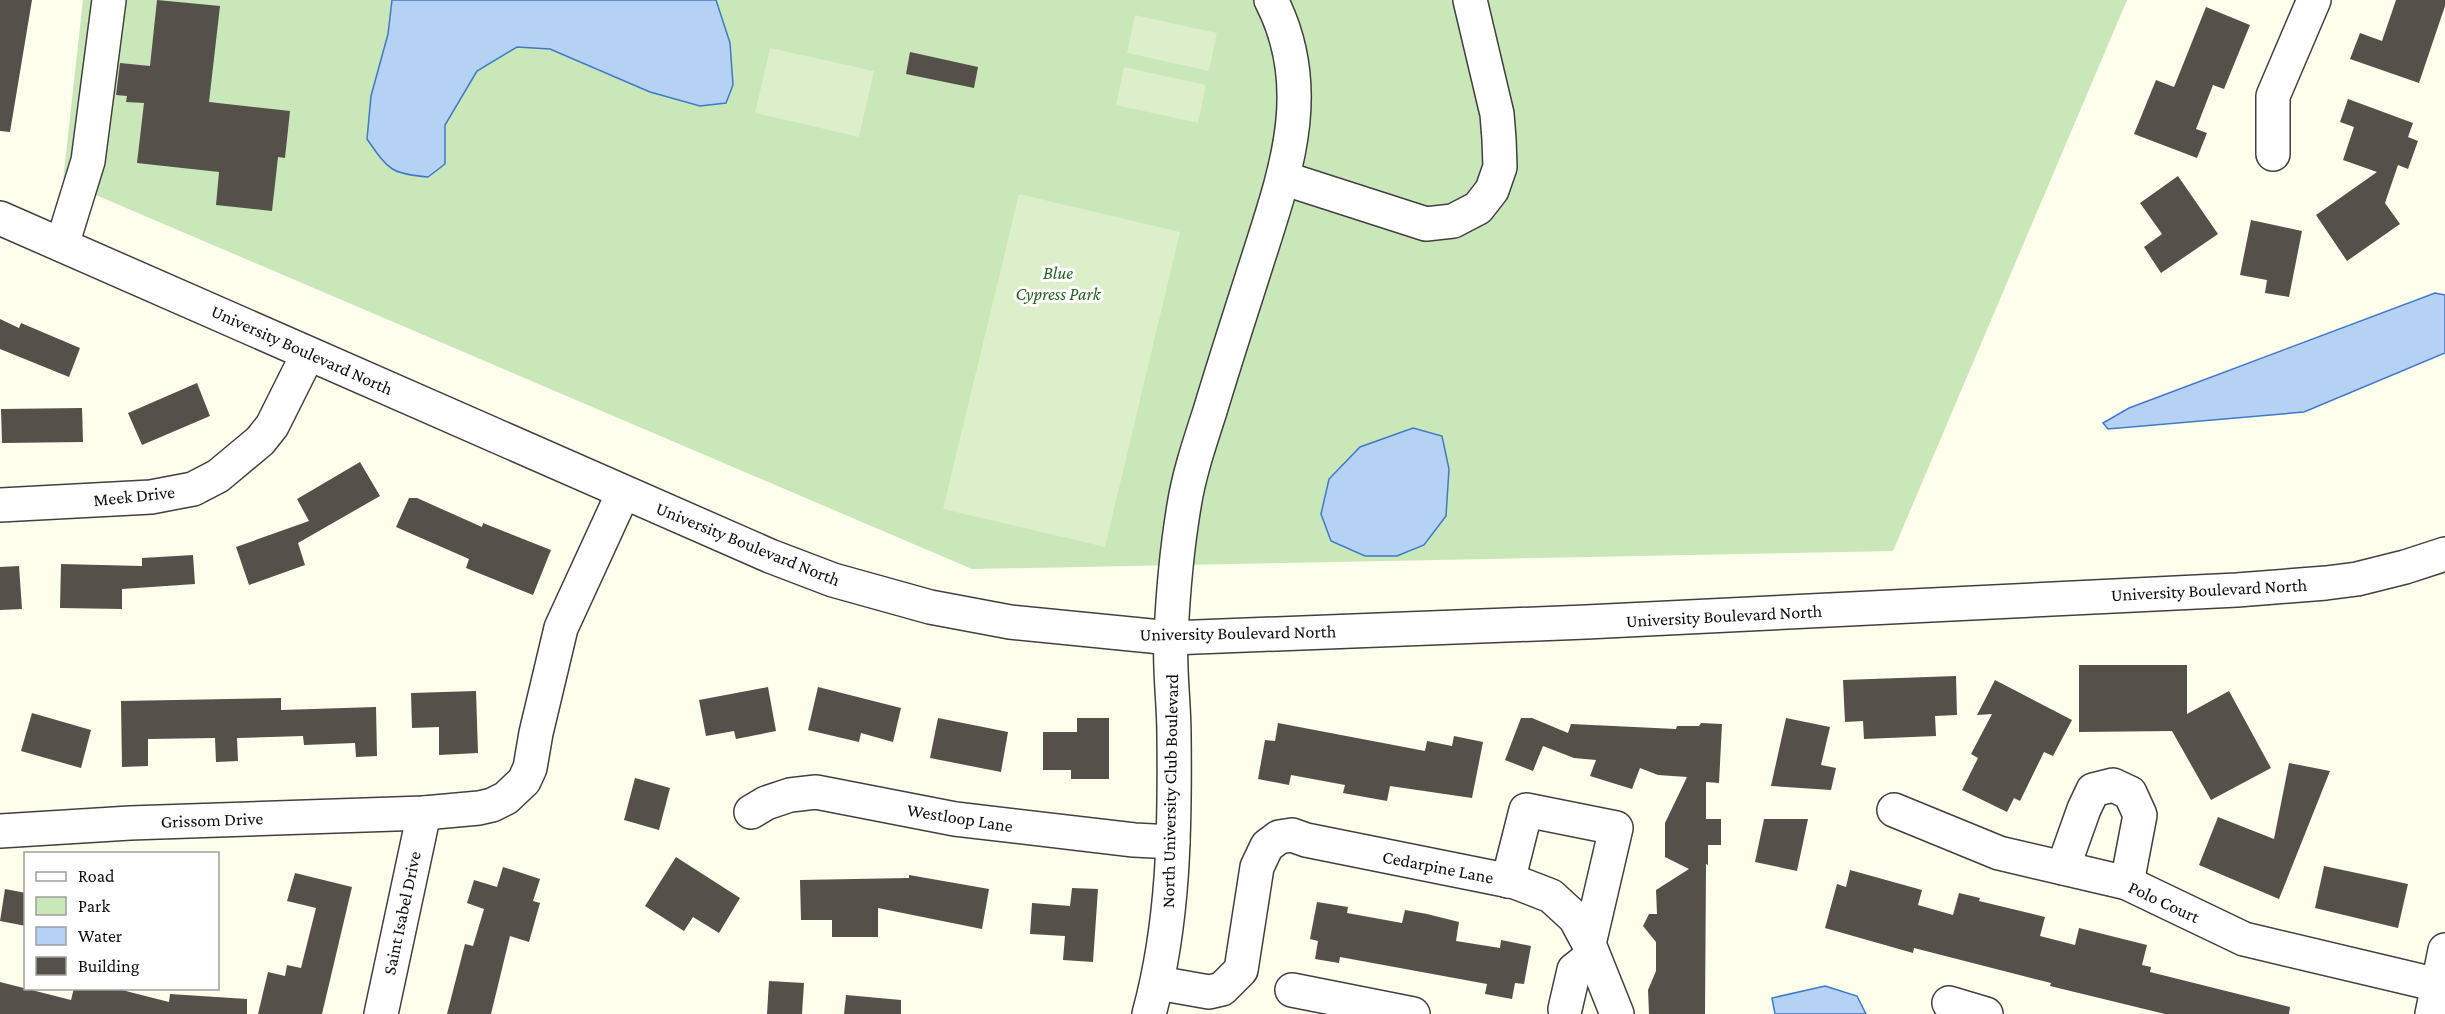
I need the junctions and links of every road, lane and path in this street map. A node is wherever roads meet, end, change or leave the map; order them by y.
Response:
1 (109, 0) edge
2 (1272, 0) edge
3 (1470, 0) edge
4 (2314, 0) edge
5 (2273, 154) dead end
6 (1283, 178) junction
7 (0, 218) edge
8 (62, 244) junction
9 (308, 354) junction
10 (622, 493) junction
11 (0, 505) edge
12 (2445, 554) edge
13 (1171, 638) junction
14 (1894, 810) dead end
15 (751, 812) dead end
16 (424, 813) junction
17 (0, 831) edge
18 (1173, 842) junction
19 (2063, 868) junction
20 (1508, 881) junction
21 (2127, 883) junction
22 (1586, 939) junction
23 (2445, 950) edge
24 (1158, 983) junction
25 (1292, 990) dead end
26 (2435, 1000) edge
27 (1949, 1003) dead end
28 (1565, 1009) dead end
29 (381, 1014) edge
30 (1149, 1014) edge
31 (1413, 1014) edge
32 (1617, 1014) edge
33 (1986, 1014) edge

1 - 8 street
2 - 6 street, North University Club Boulevard
3 - 6 street
4 - 5 street
6 - 13 street, North University Club Boulevard
7 - 8 street, University Boulevard North
8 - 9 street, University Boulevard North
9 - 10 street, University Boulevard North
9 - 11 street, Meek Drive
10 - 13 street, University Boulevard North
10 - 16 street, Grissom Drive
12 - 13 street, University Boulevard North
13 - 18 street, North University Club Boulevard
14 - 19 street, Polo Court
15 - 18 street, Westloop Lane
16 - 17 street, Grissom Drive
16 - 29 street, Saint Isabel Drive
18 - 24 street, North University Club Boulevard
19 - 21 street, Polo Court
19 - 21 street
20 - 22 street, Cedarpine Lane
20 - 22 street
20 - 24 street, Cedarpine Lane
21 - 26 street, Polo Court
22 - 28 street
22 - 32 street
23 - 26 street
24 - 30 street, North University Club Boulevard
25 - 31 street
27 - 33 street

